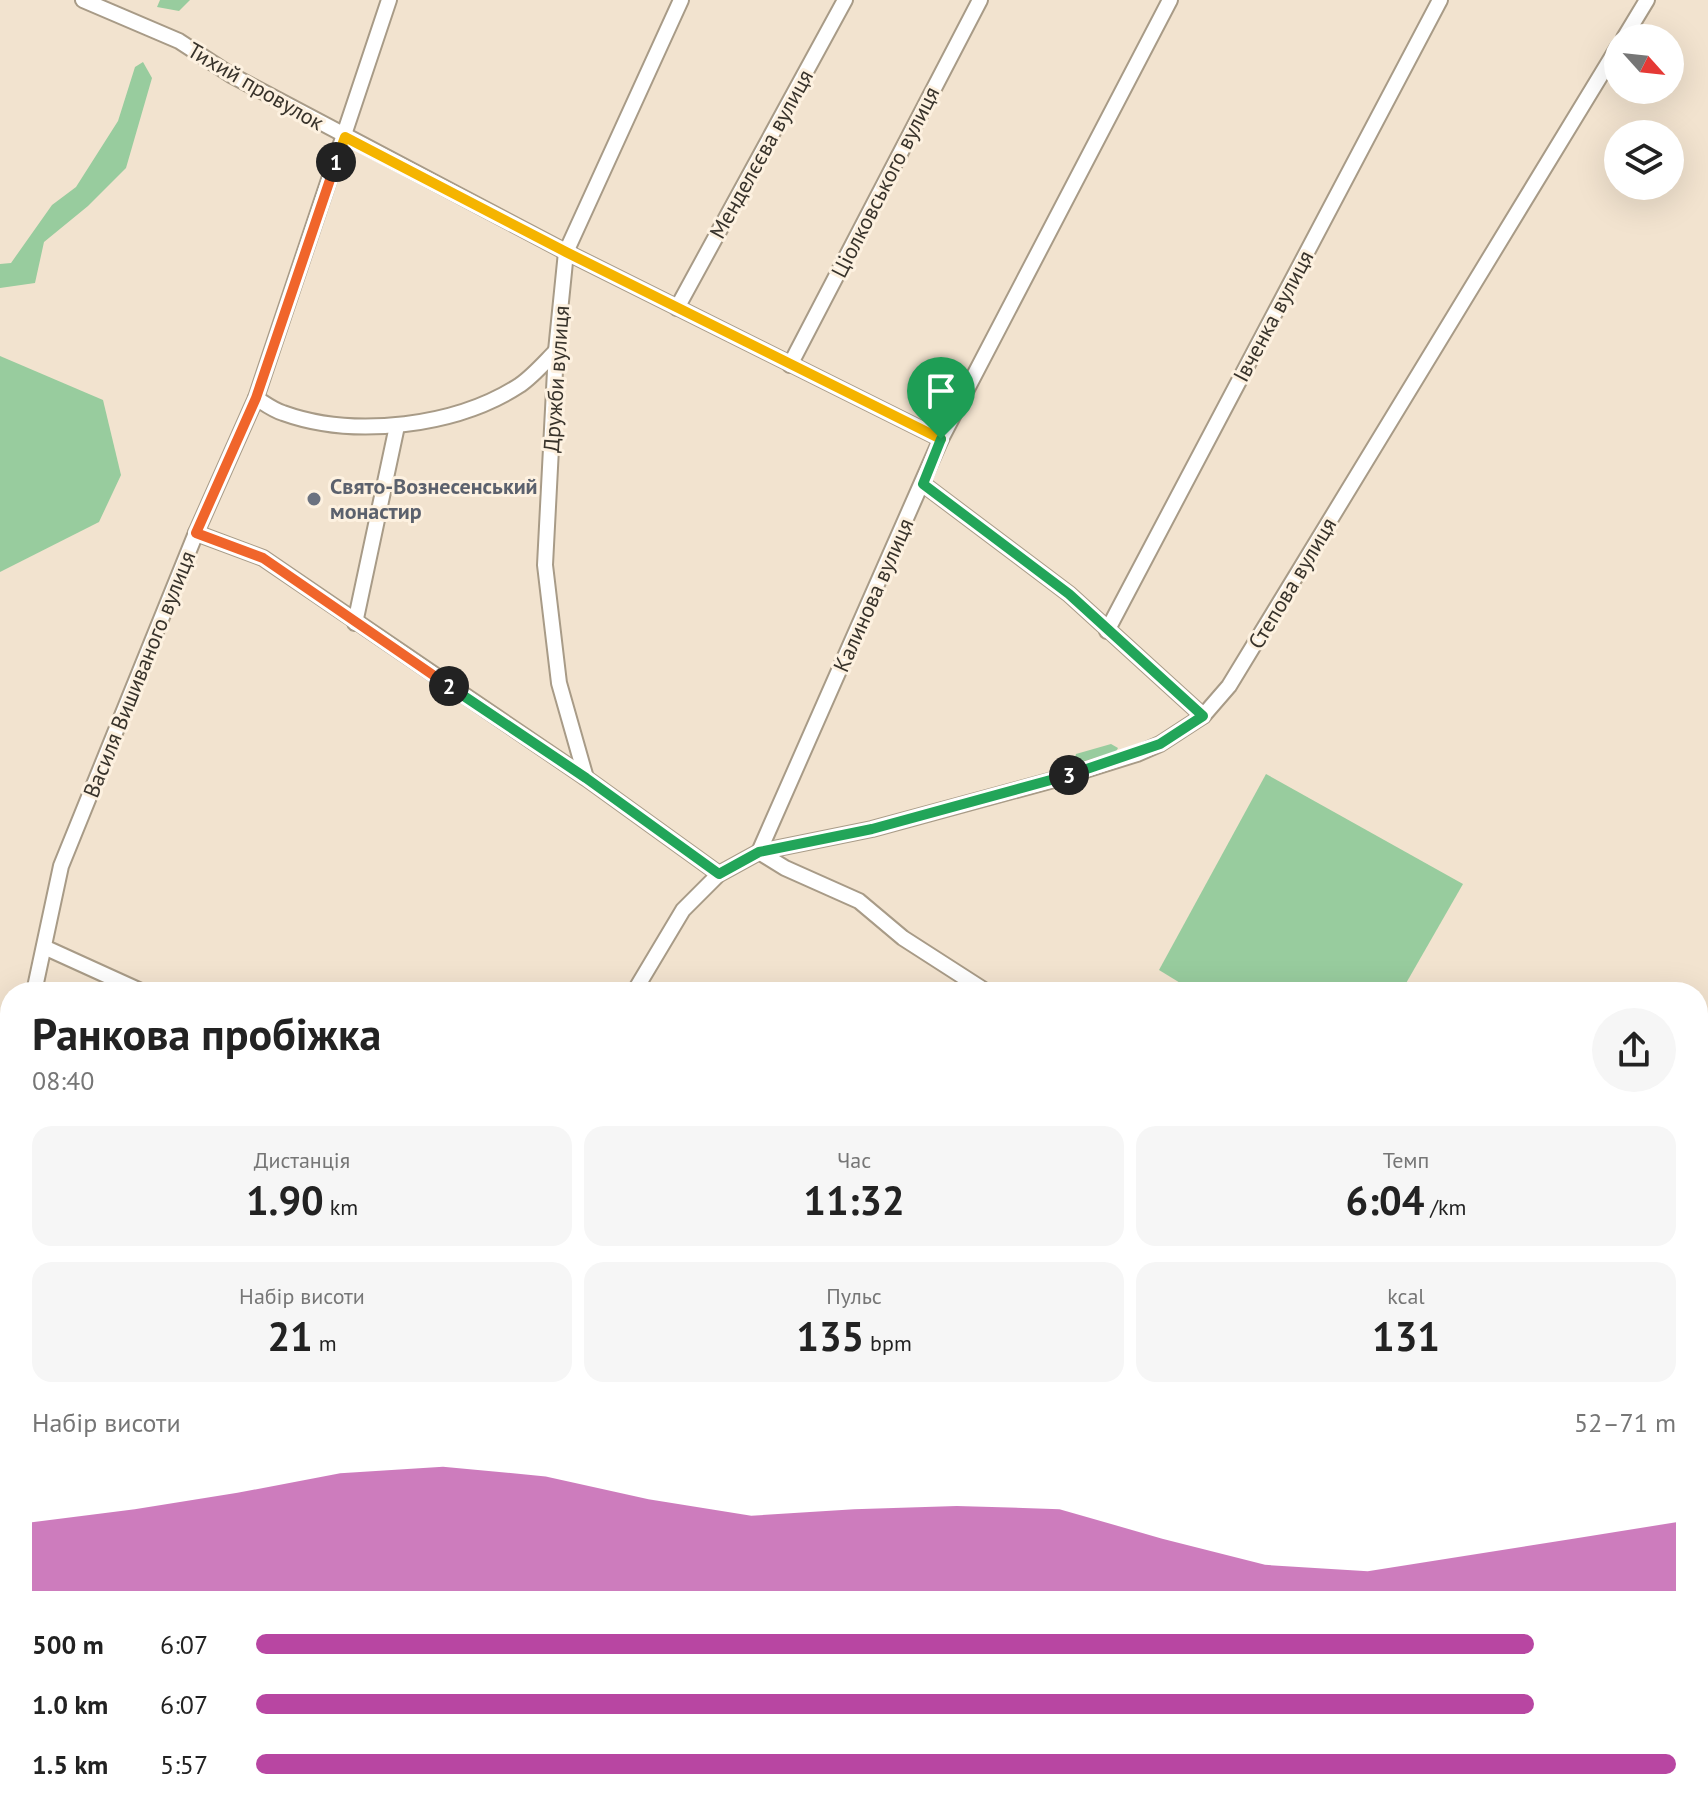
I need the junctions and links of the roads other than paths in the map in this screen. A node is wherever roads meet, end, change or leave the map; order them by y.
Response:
1 (83, 0) edge
2 (389, 0) edge
3 (681, 0) edge
4 (845, 0) edge
5 (980, 0) edge
6 (1170, 0) edge
7 (1440, 0) edge
8 (1647, 0) edge
9 (1632, 24) edge
10 (1604, 70) edge
11 (345, 137) junction
12 (566, 252) junction
13 (677, 308) junction
14 (556, 351) junction
15 (790, 365) junction
16 (256, 398) junction
17 (397, 426) junction
18 (941, 439) junction
19 (923, 484) junction
20 (196, 533) junction
21 (355, 623) junction
22 (1107, 631) junction
23 (1203, 716) junction
24 (586, 778) junction
25 (759, 852) junction
26 (719, 874) junction
27 (44, 947) junction
28 (36, 982) edge
29 (121, 982) edge
30 (640, 982) edge
31 (971, 982) edge

1 - 11 street, Тихий провулок
2 - 11 street, Василя Вишиваного вулиця
3 - 12 street, Дружби вулиця
4 - 13 street, Менделєєва вулиця
5 - 15 street, Ціолковського вулиця
6 - 18 street, Калинова вулиця
7 - 22 street, Івченка вулиця
8 - 9 street
10 - 23 street, Степова вулиця
11 - 12 street, Тихий провулок
11 - 16 street, Василя Вишиваного вулиця
12 - 13 street, Тихий провулок
12 - 14 street, Дружби вулиця
13 - 15 street, Тихий провулок
14 - 17 street
14 - 24 street, Дружби вулиця
15 - 18 street, Тихий провулок
16 - 17 street
16 - 20 street, Василя Вишиваного вулиця
17 - 21 street
18 - 19 street, Калинова вулиця
19 - 22 street
19 - 25 street, Калинова вулиця
20 - 21 street
20 - 27 street, Василя Вишиваного вулиця
21 - 24 street
22 - 23 street
23 - 25 street, Степова вулиця
24 - 26 street
25 - 26 street
25 - 31 street
26 - 30 street
27 - 28 street, Василя Вишиваного вулиця
27 - 29 street

